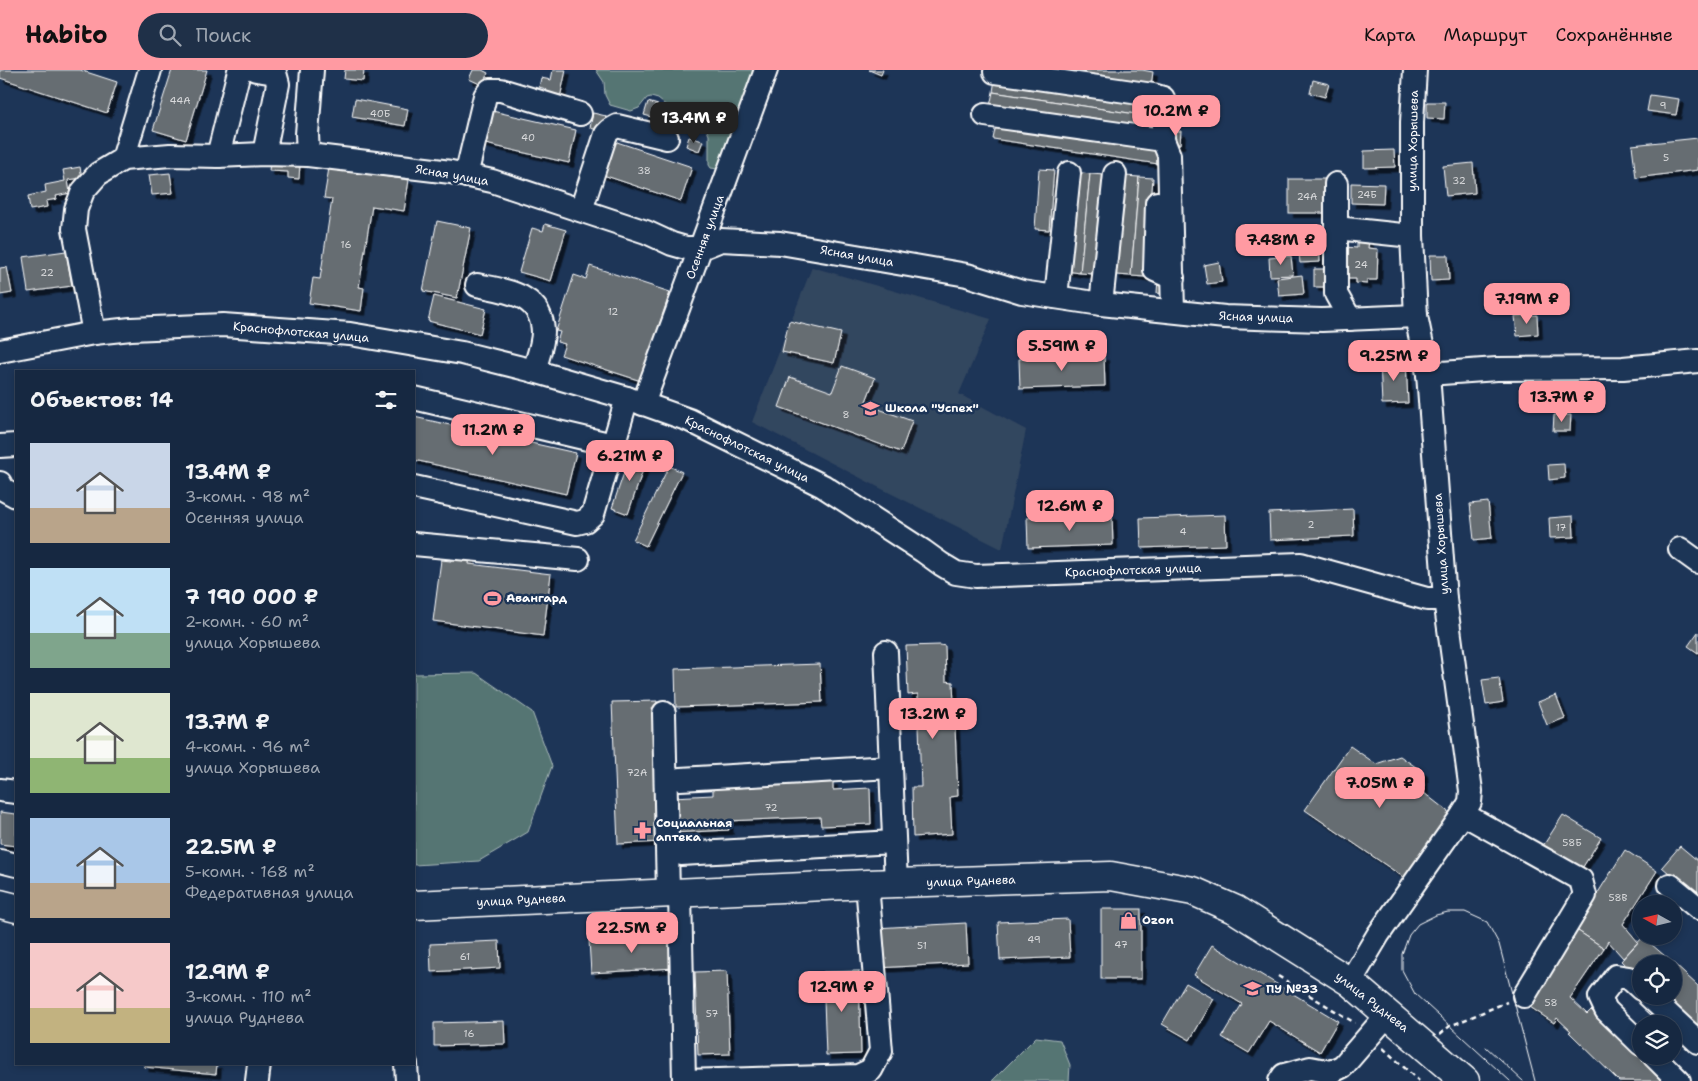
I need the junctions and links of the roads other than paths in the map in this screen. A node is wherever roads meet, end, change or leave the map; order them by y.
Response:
1 (150, 70) edge
2 (242, 70) edge
3 (256, 70) edge
4 (312, 70) edge
5 (766, 70) edge
6 (1415, 70) edge
7 (995, 72) dead end
8 (580, 114) dead end
9 (985, 115) dead end
10 (667, 138) dead end
11 (1163, 140) junction
12 (264, 154) junction
13 (308, 155) junction
14 (218, 156) junction
15 (123, 159) junction
16 (1069, 173) dead end
17 (1115, 174) dead end
18 (466, 176) junction
19 (1336, 184) dead end
20 (581, 210) junction
21 (1336, 228) junction
22 (1412, 236) junction
23 (701, 248) junction
24 (476, 285) dead end
25 (1056, 297) junction
26 (1101, 304) junction
27 (1173, 310) junction
28 (1416, 316) junction
29 (1350, 319) junction
30 (94, 333) junction
31 (0, 351) edge
32 (1698, 361) edge
33 (534, 371) junction
34 (1428, 374) junction
35 (415, 398) edge
36 (635, 401) junction
37 (613, 444) junction
38 (15, 445) edge
39 (0, 446) edge
40 (0, 483) edge
41 (415, 486) edge
42 (15, 495) edge
43 (421, 545) edge
44 (578, 559) dead end
45 (1445, 599) junction
46 (886, 652) dead end
47 (664, 713) dead end
48 (891, 767) junction
49 (680, 779) dead end
50 (0, 790) edge
51 (15, 792) edge
52 (1463, 814) junction
53 (894, 842) junction
54 (681, 854) dead end
55 (0, 861) edge
56 (15, 865) edge
57 (896, 883) junction
58 (867, 884) junction
59 (1670, 884) dead end
60 (674, 893) junction
61 (0, 904) edge
62 (415, 905) edge
63 (15, 908) edge
64 (1698, 908) edge
65 (1632, 981) edge
66 (1350, 982) junction
67 (1524, 996) road end
68 (1659, 1005) edge
69 (1388, 1014) junction
70 (1632, 1035) edge
71 (1698, 1042) edge
72 (259, 1065) edge
73 (406, 1065) edge
74 (1663, 1065) edge
75 (257, 1081) edge
76 (407, 1081) edge
77 (684, 1081) edge
78 (1280, 1081) edge
79 (1465, 1081) edge
80 (1679, 1081) edge

1 - 15 street
2 - 14 street
3 - 12 street
4 - 13 street
5 - 23 street, Осенняя улица
6 - 22 street, улица Хорышева
7 - 11 street
8 - 18 street
9 - 11 street
10 - 20 street
11 - 27 street
12 - 13 street, Ясная улица
12 - 14 street, Ясная улица
13 - 18 street, Ясная улица
14 - 15 street, Ясная улица
15 - 30 street
16 - 25 street
17 - 26 street
18 - 20 street, Ясная улица
19 - 21 street
20 - 23 street, Ясная улица
21 - 22 street
21 - 29 street
22 - 28 street, улица Хорышева
23 - 25 street, Ясная улица
23 - 36 street, Осенняя улица
24 - 33 street
25 - 26 street, Ясная улица
26 - 27 street, Ясная улица
27 - 29 street, Ясная улица
28 - 29 street, Ясная улица
28 - 34 street, улица Хорышева
30 - 31 street, Краснофлотская улица
30 - 33 street, Краснофлотская улица
32 - 34 street
33 - 36 street, Краснофлотская улица
34 - 45 street, улица Хорышева
35 - 37 street
36 - 37 street, Осенняя улица
36 - 45 street, Краснофлотская улица
37 - 41 street, Осенняя улица
38 - 39 street
40 - 42 street
43 - 44 street
45 - 52 street, улица Хорышева
46 - 48 street
47 - 60 street
48 - 49 street
48 - 53 street
50 - 51 street
52 - 66 street, улица Хорышева
52 - 67 street
53 - 54 street
53 - 57 street
55 - 56 street
57 - 58 main road, улица Руднева
57 - 66 main road, улица Руднева
58 - 60 main road, улица Руднева
58 - 77 street
59 - 64 street
60 - 62 main road, улица Руднева
60 - 77 street
61 - 63 main road
65 - 70 street
66 - 69 main road, улица Руднева
68 - 71 street
69 - 78 street
69 - 79 main road, улица Руднева
72 - 75 street
73 - 76 street
74 - 80 street

